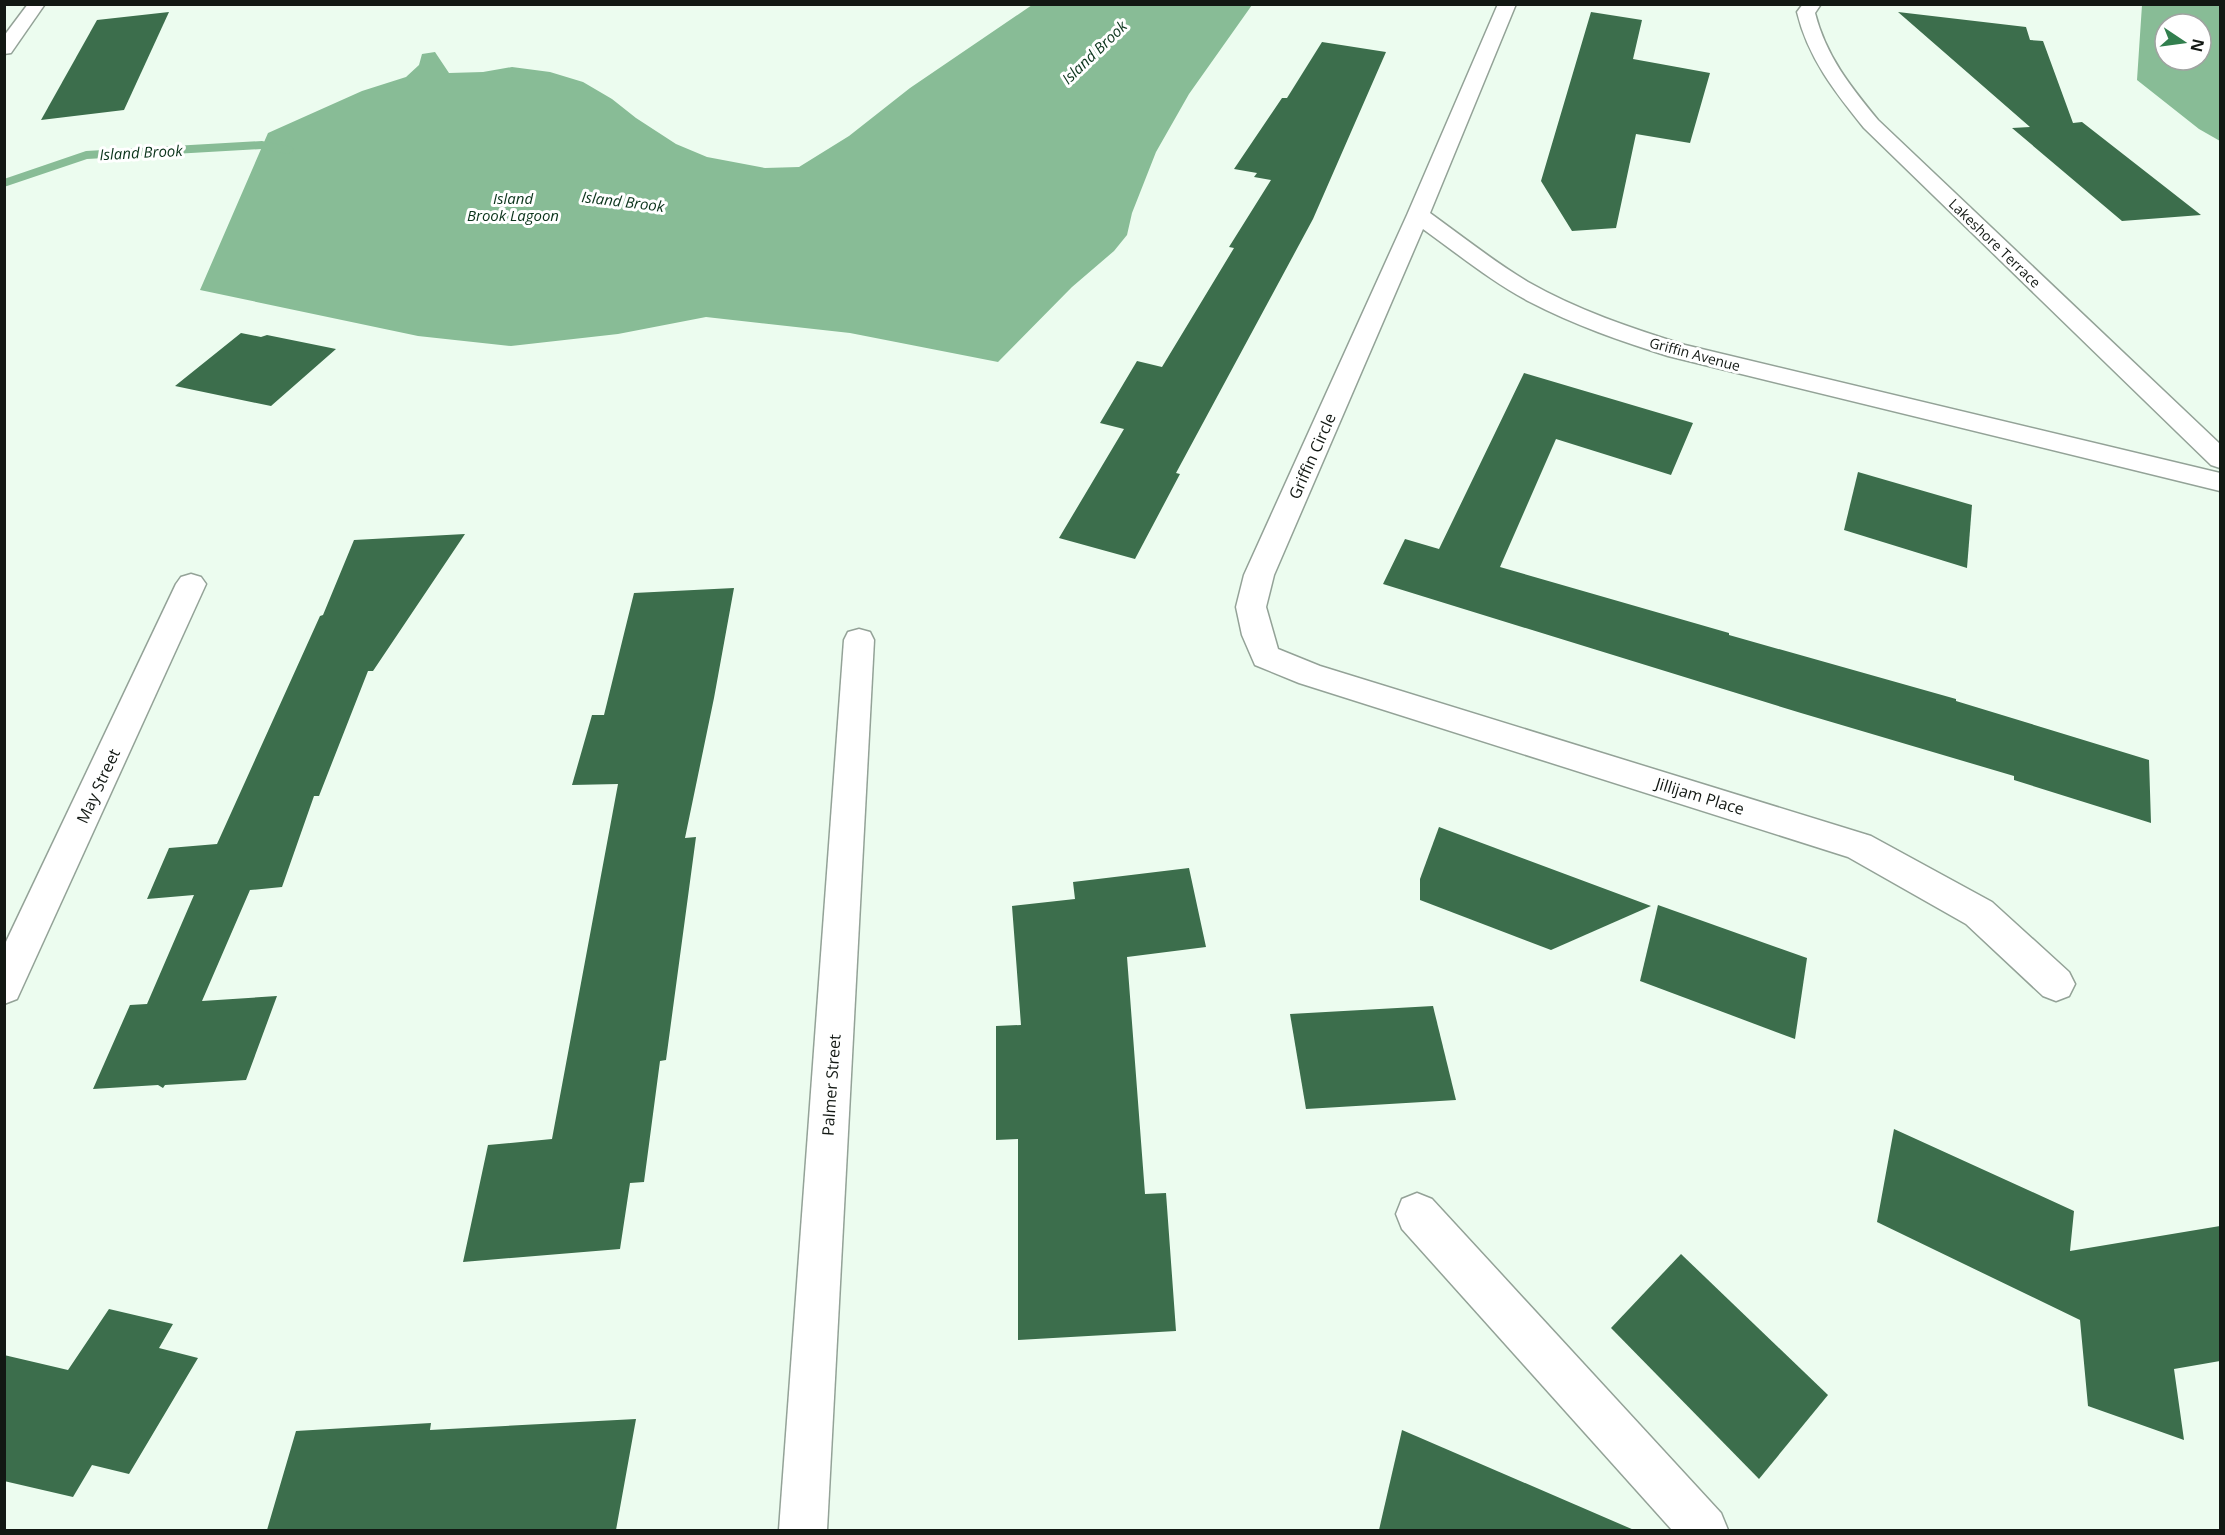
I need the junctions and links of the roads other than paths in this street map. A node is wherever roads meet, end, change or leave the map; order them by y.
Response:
1 (37, 4) edge
2 (1507, 4) edge
3 (1813, 4) edge
4 (4, 49) edge
5 (1418, 215) junction
6 (2220, 459) edge
7 (2220, 482) edge
8 (191, 584) dead end
9 (859, 640) dead end
10 (1310, 675) joint
11 (2056, 984) dead end
12 (4, 987) edge
13 (1418, 1214) dead end
14 (803, 1530) edge
15 (1704, 1530) edge

1 - 4 street
2 - 5 street
3 - 6 street, Lakeshore Terrace
5 - 7 street, Griffin Avenue
5 - 10 street, Griffin Circle
8 - 12 street, May Street
9 - 14 street, Palmer Street
10 - 11 street, Jillijam Place
13 - 15 street

